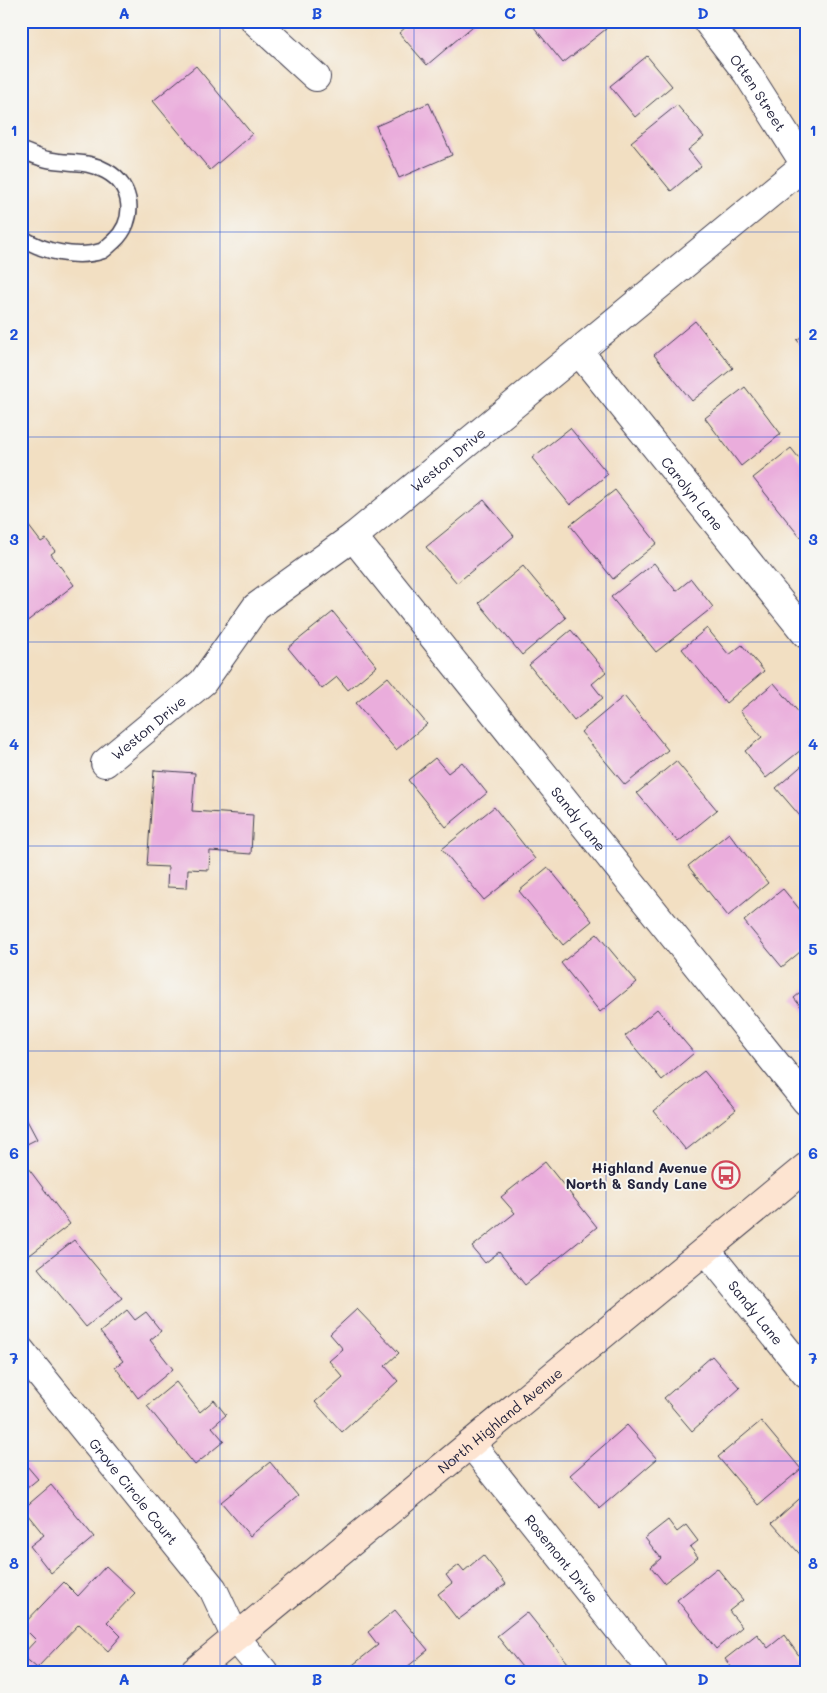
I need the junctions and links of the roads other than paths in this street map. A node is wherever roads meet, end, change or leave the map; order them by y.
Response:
1 (255, 21) edge
2 (707, 21) edge
3 (316, 77) dead end
4 (21, 150) edge
5 (805, 166) edge
6 (21, 238) edge
7 (580, 353) junction
8 (354, 537) junction
9 (806, 634) edge
10 (104, 763) dead end
11 (806, 1101) edge
12 (806, 1168) edge
13 (706, 1250) junction
14 (21, 1351) edge
15 (806, 1374) edge
16 (471, 1444) junction
17 (236, 1638) junction
18 (194, 1672) edge
19 (264, 1672) edge
20 (653, 1672) edge

1 - 3 street
2 - 5 street, Otten Street
4 - 6 lane
5 - 7 street, Weston Drive
7 - 8 street, Weston Drive
7 - 9 street, Carolyn Lane
8 - 10 street, Weston Drive
8 - 11 street, Sandy Lane
12 - 13 street, North Highland Avenue
13 - 15 street, Sandy Lane
13 - 16 street, North Highland Avenue
14 - 17 street, Grove Circle Court
16 - 17 street, North Highland Avenue
16 - 20 street, Rosemont Drive
17 - 18 street, North Highland Avenue
17 - 19 street, Grove Circle Court

